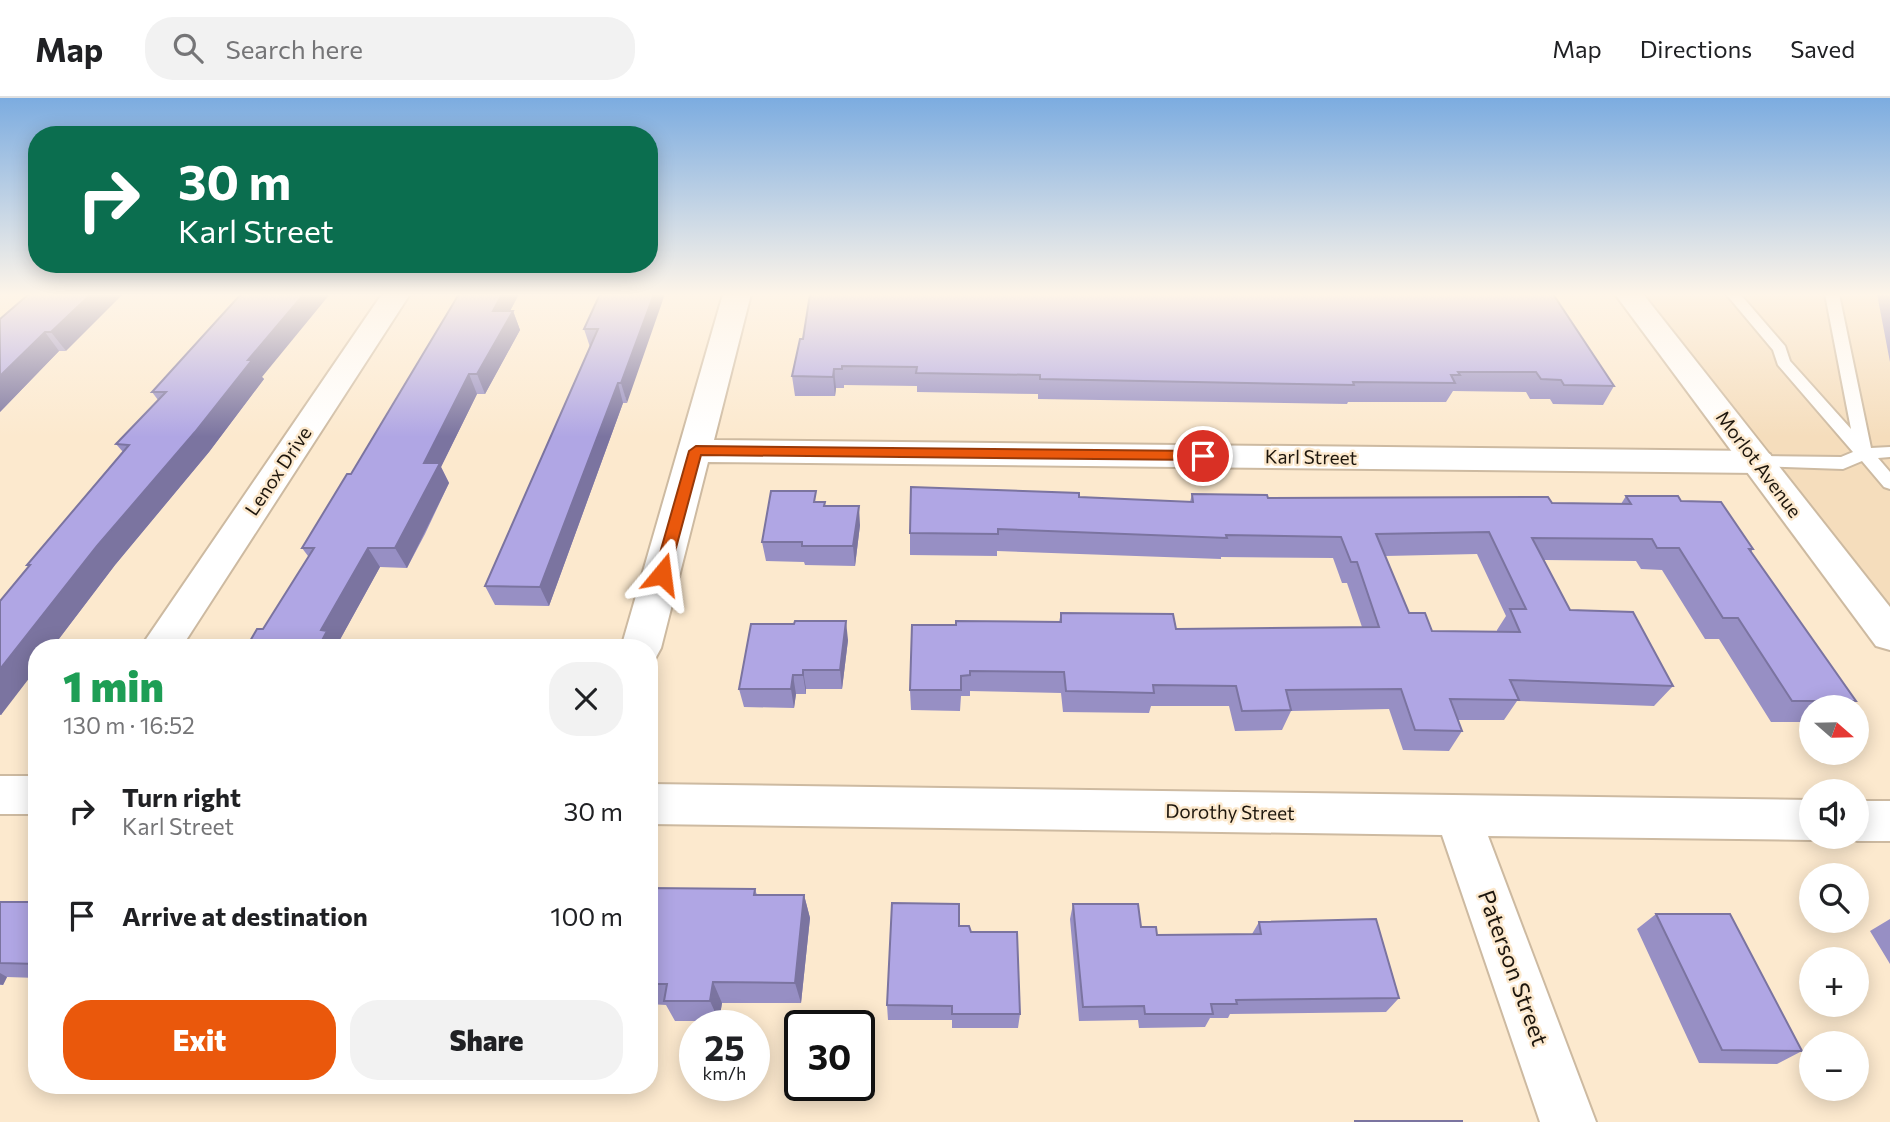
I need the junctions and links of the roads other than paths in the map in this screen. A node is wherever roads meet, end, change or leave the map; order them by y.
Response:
1 (364, 342) edge
2 (725, 342) edge
3 (1666, 342) edge
4 (1774, 342) edge
5 (1842, 342) edge
6 (696, 451) junction
7 (1890, 452) edge
8 (1864, 454) junction
9 (1758, 462) junction
10 (1890, 483) edge
11 (1890, 635) edge
12 (166, 639) edge
13 (644, 639) edge
14 (0, 795) edge
15 (28, 795) edge
16 (658, 804) edge
17 (1458, 815) junction
18 (1799, 820) edge
19 (1869, 821) edge
20 (1890, 821) edge
21 (1568, 1122) edge

1 - 12 street, Lenox Drive
2 - 6 street
3 - 9 street, Morlot Avenue
4 - 8 lane
5 - 8 lane
6 - 9 street, Karl Street
6 - 13 street
7 - 8 lane
8 - 9 lane
8 - 10 lane
9 - 11 street, Morlot Avenue
14 - 15 street
16 - 17 street, Dorothy Street
17 - 18 street, Dorothy Street
17 - 21 street, Paterson Street
19 - 20 street

